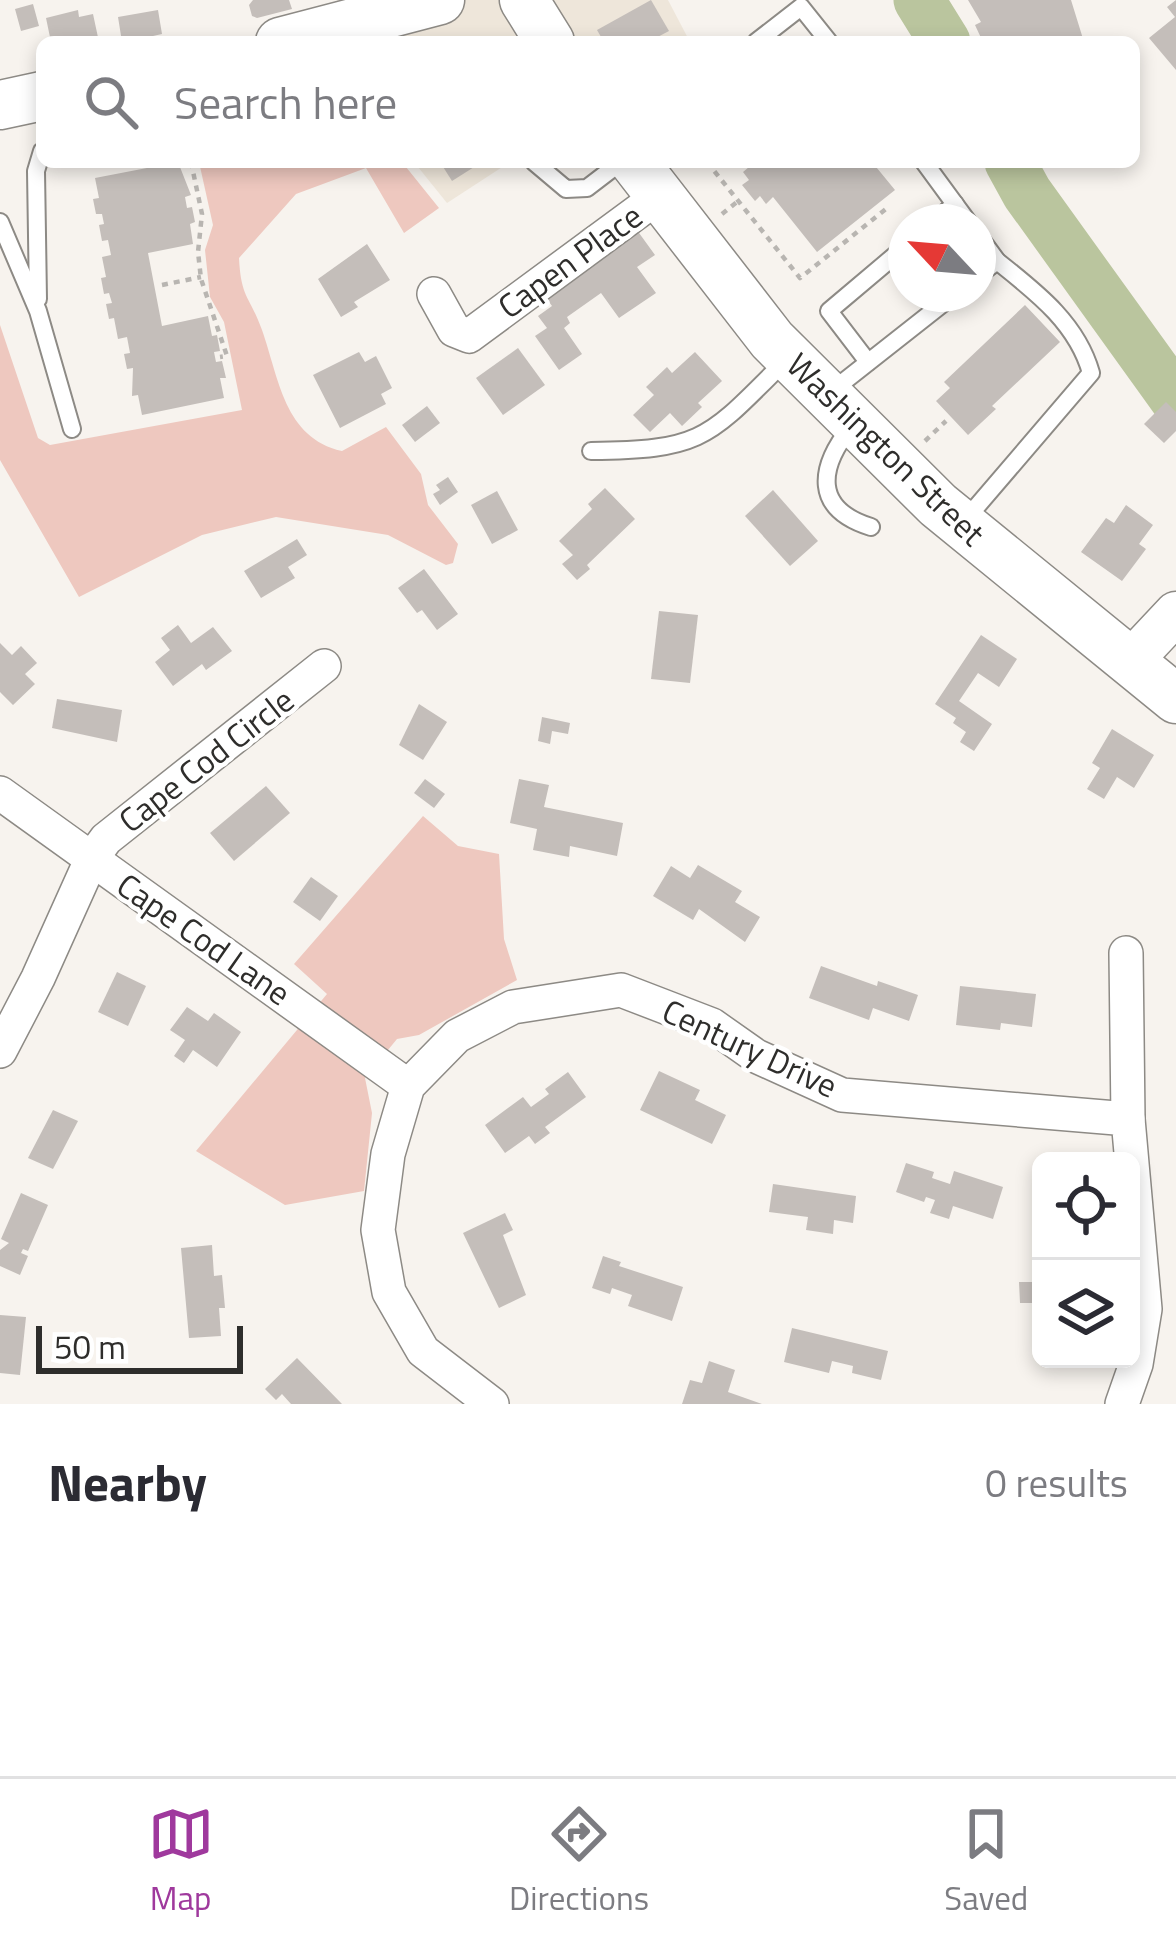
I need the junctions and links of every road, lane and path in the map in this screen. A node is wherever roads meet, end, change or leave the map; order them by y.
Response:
1 (440, 0) edge
2 (524, 0) edge
3 (309, 36) edge
4 (546, 36) edge
5 (764, 36) edge
6 (824, 36) edge
7 (36, 97) edge
8 (0, 106) edge
9 (37, 168) edge
10 (191, 168) edge
11 (541, 168) edge
12 (613, 168) edge
13 (712, 168) edge
14 (928, 168) edge
15 (641, 171) edge
16 (738, 201) junction
17 (955, 204) edge
18 (886, 209) dead end
19 (722, 214) dead end
20 (0, 222) edge
21 (888, 261) edge
22 (997, 261) edge
23 (201, 277) junction
24 (162, 285) dead end
25 (434, 294) dead end
26 (38, 311) junction
27 (932, 312) edge
28 (220, 356) dead end
29 (789, 357) junction
30 (868, 362) junction
31 (841, 408) junction
32 (946, 422) dead end
33 (72, 429) dead end
34 (926, 441) dead end
35 (591, 451) dead end
36 (962, 525) junction
37 (871, 527) dead end
38 (1176, 613) edge
39 (1129, 663) junction
40 (324, 666) dead end
41 (1176, 699) edge
42 (0, 793) edge
43 (92, 858) junction
44 (1126, 953) dead end
45 (0, 1051) edge
46 (408, 1086) junction
47 (1128, 1119) junction
48 (492, 1404) edge
49 (1122, 1404) edge

1 - 3 main road
2 - 4 main road
5 - 6 lane
7 - 8 main road
9 - 26 lane
10 - 23 path
11 - 12 lane
13 - 16 path
14 - 17 lane
15 - 25 street, Capen Place
15 - 29 main road, Washington Street
16 - 18 path
16 - 19 path
20 - 26 lane
21 - 30 lane
22 - 36 lane
23 - 24 path
23 - 28 path
26 - 33 lane
27 - 30 lane
29 - 31 main road, Washington Street
29 - 35 lane
30 - 31 lane
31 - 36 main road, Washington Street
31 - 37 lane
32 - 34 path
36 - 39 main road, Washington Street
38 - 39 street
39 - 41 main road, Washington Street
40 - 43 street, Cape Cod Circle
42 - 43 street, Cape Cod Lane
43 - 45 street
43 - 46 street, Cape Cod Lane
44 - 47 street
46 - 47 street, Century Drive
46 - 48 street, Century Drive
47 - 49 street

